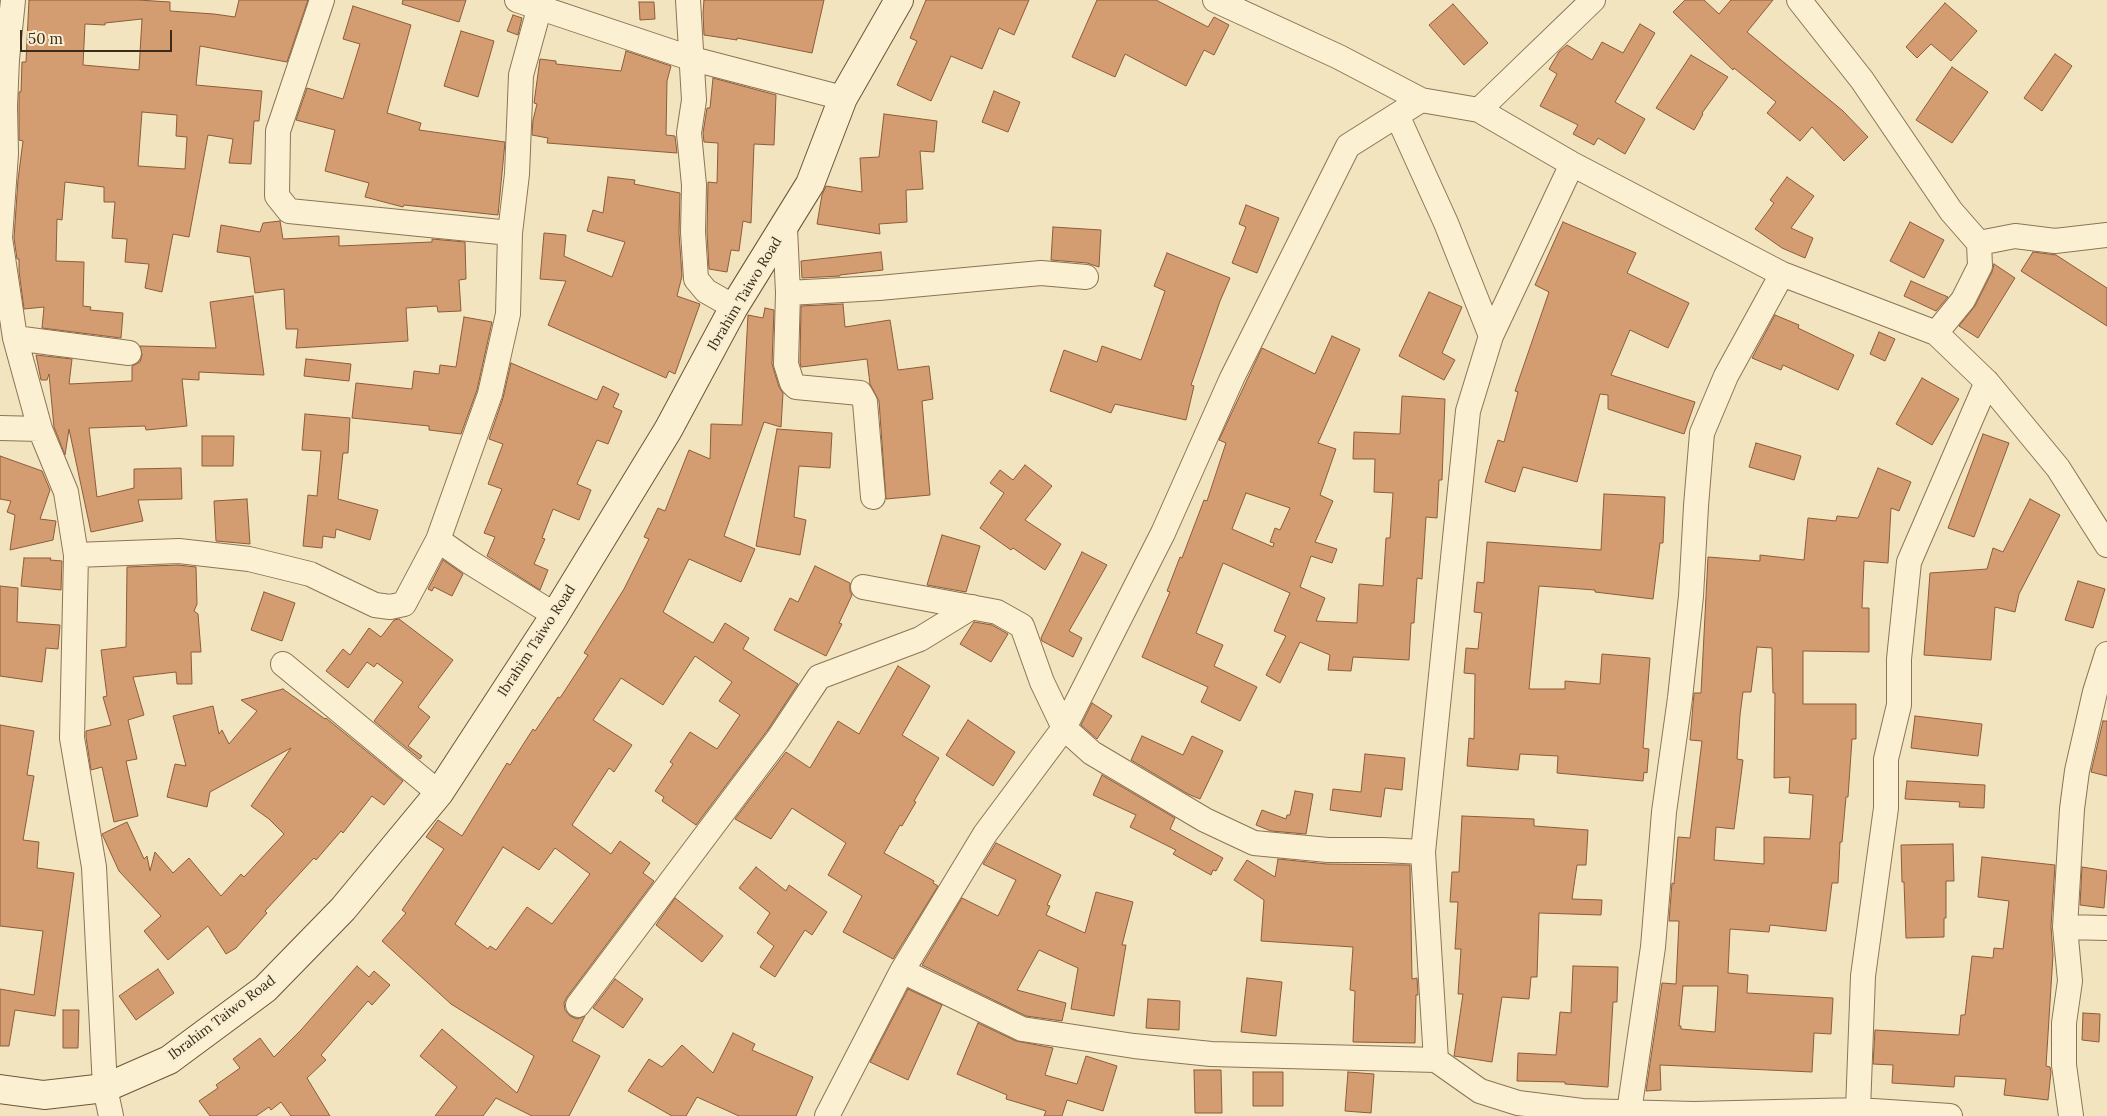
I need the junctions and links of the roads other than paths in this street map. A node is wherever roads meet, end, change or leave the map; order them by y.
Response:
1 (13, 0) edge
2 (322, 0) edge
3 (517, 0) edge
4 (688, 0) edge
5 (899, 0) edge
6 (1216, 0) edge
7 (1593, 0) edge
8 (1799, 0) edge
9 (540, 6) junction
10 (693, 58) junction
11 (843, 98) junction
12 (1420, 100) junction
13 (1479, 110) junction
14 (1397, 115) junction
15 (1572, 164) junction
16 (785, 228) junction
17 (510, 233) junction
18 (2107, 235) edge
19 (1980, 243) junction
20 (1782, 274) junction
21 (1086, 278) dead end
22 (788, 293) junction
23 (734, 307) junction
24 (1936, 333) junction
25 (1491, 336) junction
26 (15, 338) junction
27 (129, 353) dead end
28 (1987, 382) junction
29 (0, 428) edge
30 (40, 429) junction
31 (873, 497) dead end
32 (438, 540) junction
33 (2107, 545) edge
34 (76, 555) junction
35 (863, 587) dead end
36 (972, 607) junction
37 (555, 615) junction
38 (2107, 654) edge
39 (283, 664) dead end
40 (1064, 728) junction
41 (439, 793) junction
42 (1423, 852) junction
43 (2065, 927) junction
44 (2107, 928) edge
45 (902, 971) junction
46 (578, 1005) dead end
47 (1436, 1060) junction
48 (105, 1088) junction
49 (0, 1089) edge
50 (1858, 1110) junction
51 (1629, 1112) junction
52 (1694, 1115) edge
53 (111, 1116) edge
54 (827, 1116) edge
55 (1950, 1116) edge
56 (2071, 1116) edge

1 - 26 street
2 - 17 street
3 - 9 street
4 - 10 street
5 - 11 main road, Ibrahim Taiwo Road
6 - 12 street
7 - 13 street
8 - 19 street
9 - 10 street
9 - 17 street
10 - 11 street
10 - 23 street
11 - 16 main road, Ibrahim Taiwo Road
12 - 13 street
12 - 14 street
13 - 15 street
14 - 25 street
14 - 40 street
15 - 20 street
15 - 25 street
16 - 22 street
16 - 23 main road, Ibrahim Taiwo Road
17 - 32 street
18 - 19 street
19 - 24 street
20 - 24 street
20 - 51 street
21 - 22 street
22 - 31 street
23 - 37 main road, Ibrahim Taiwo Road
24 - 28 street
25 - 42 street
26 - 27 street
26 - 30 street
28 - 33 street
28 - 50 street
29 - 30 street
30 - 34 street
32 - 34 street
32 - 37 street
34 - 48 street
35 - 36 street
36 - 40 street
36 - 46 street
37 - 41 main road, Ibrahim Taiwo Road
38 - 43 street
39 - 41 street
40 - 42 street
40 - 45 street
41 - 48 main road, Ibrahim Taiwo Road
42 - 47 street
43 - 44 street
43 - 56 street
45 - 47 street
45 - 54 street
47 - 51 street
48 - 49 main road, Ibrahim Taiwo Road
48 - 53 street
50 - 52 street
50 - 55 street
51 - 52 street

